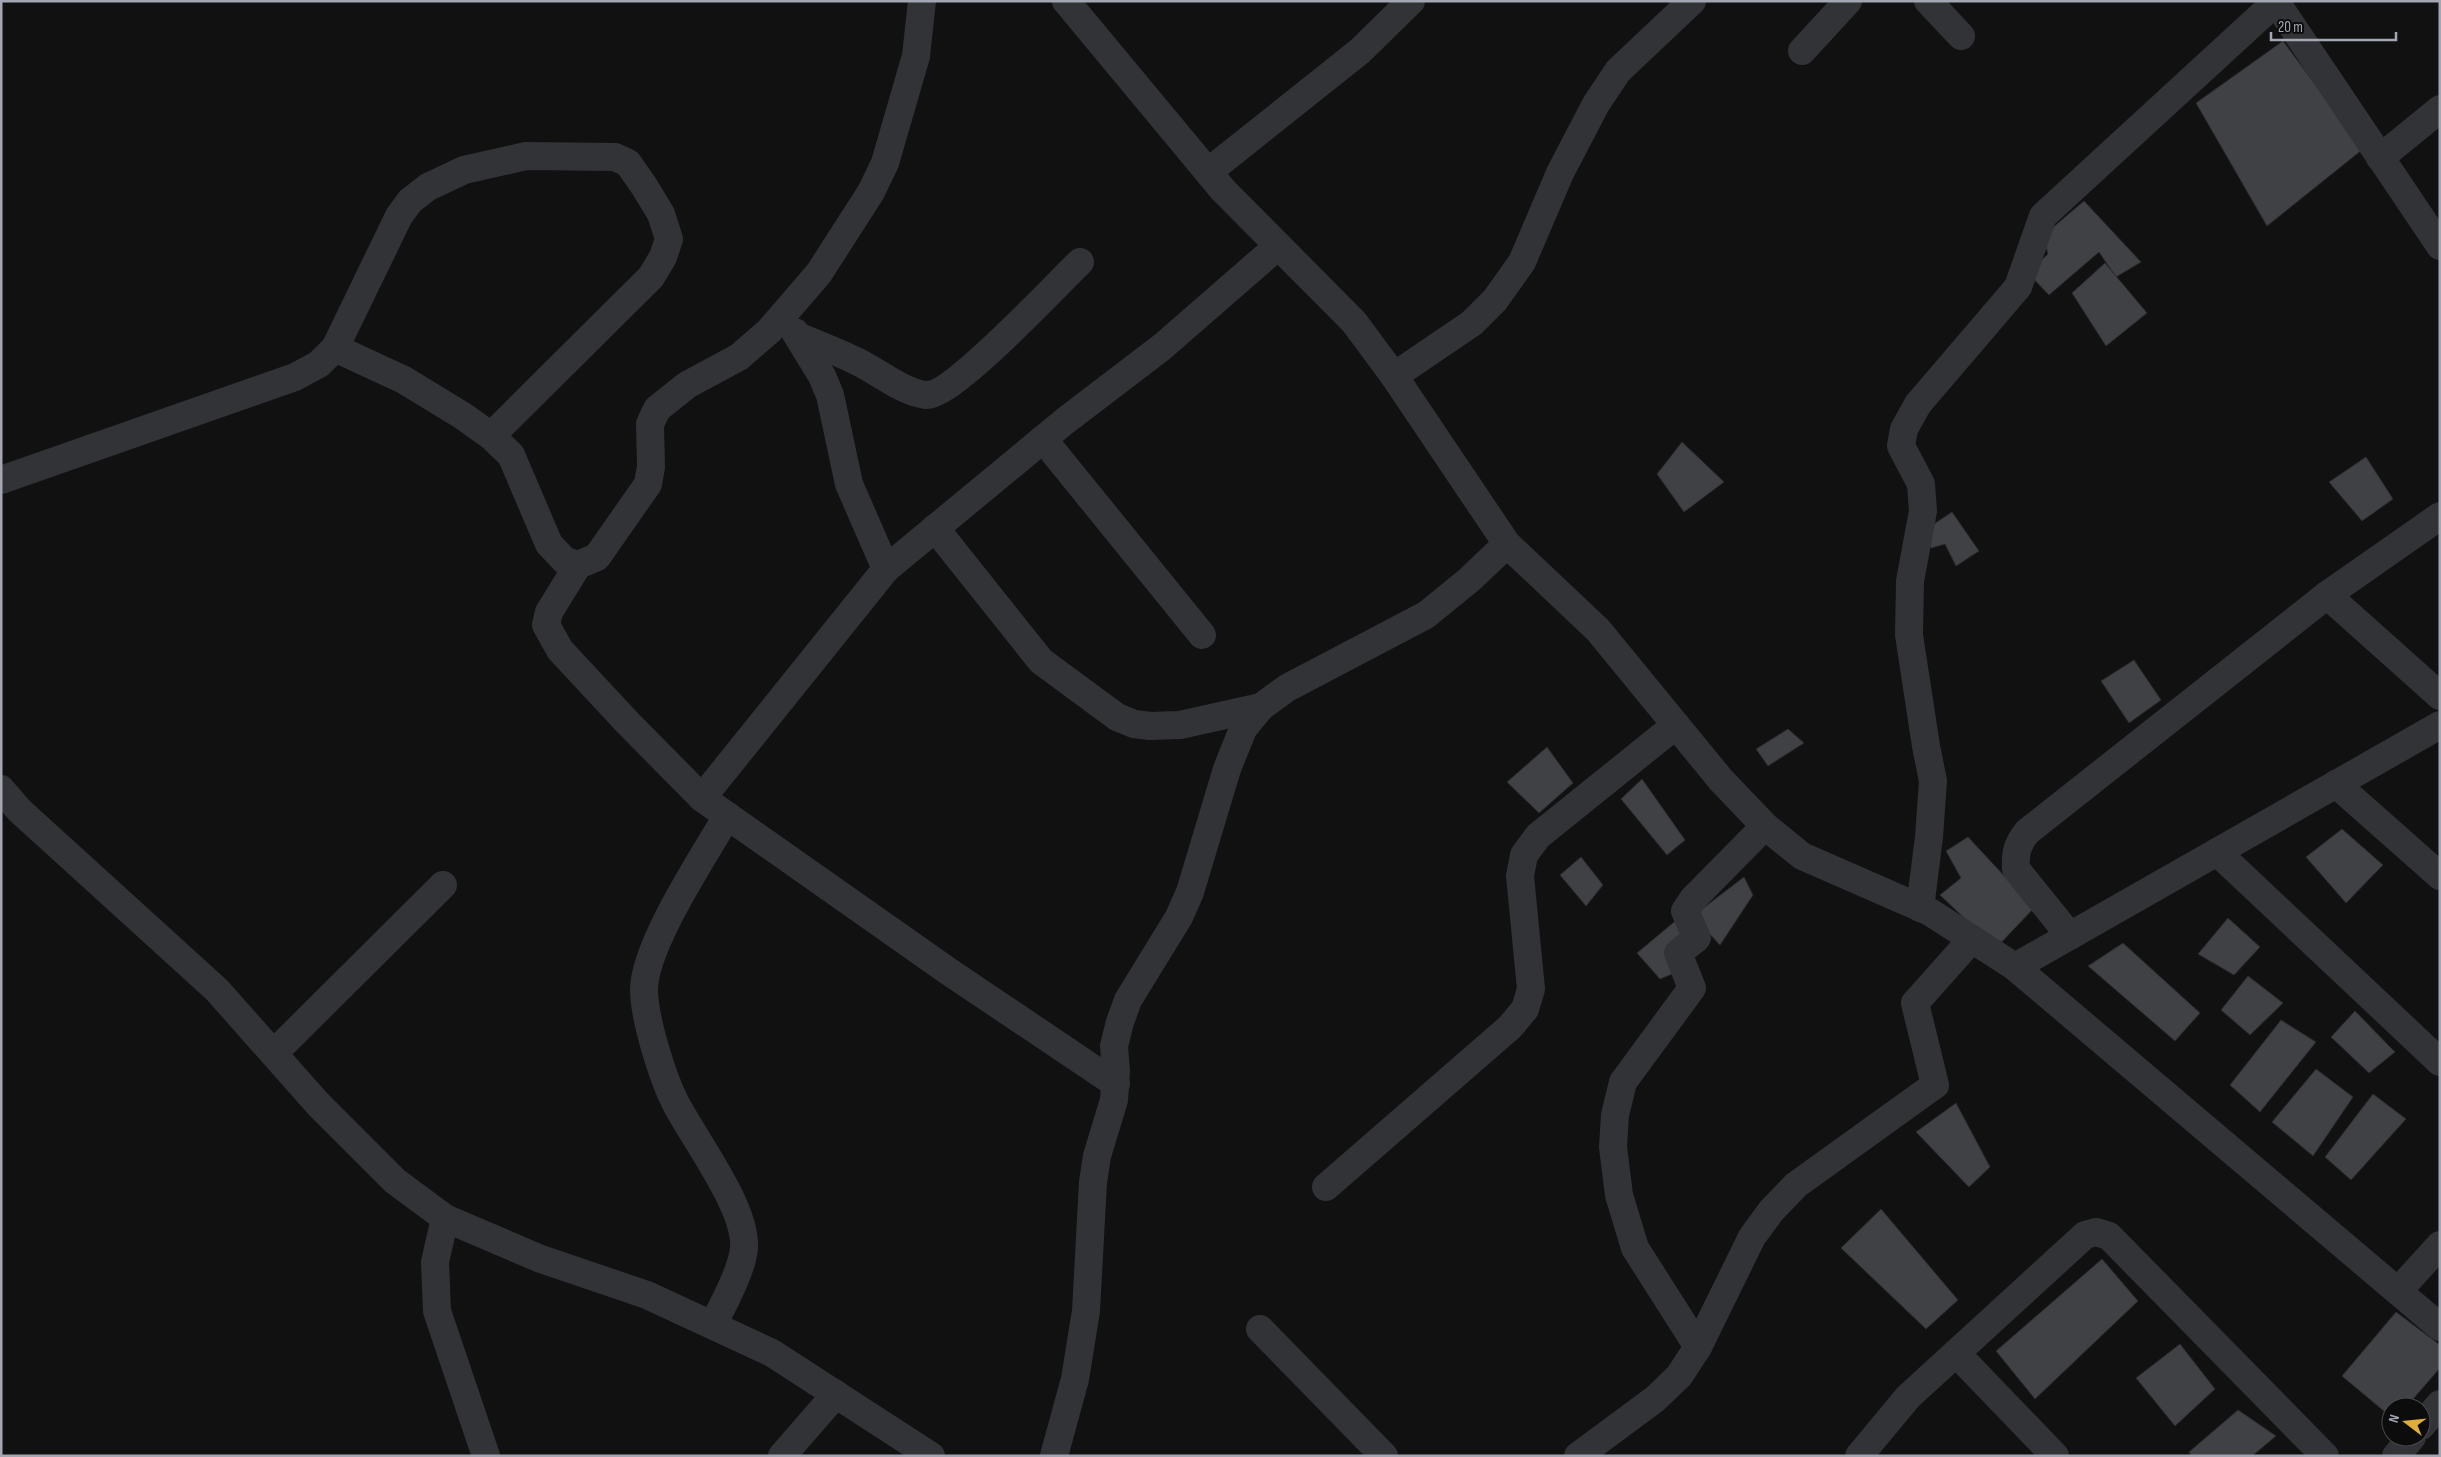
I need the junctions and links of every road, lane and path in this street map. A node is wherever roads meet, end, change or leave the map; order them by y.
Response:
1 (922, 1) edge
2 (1066, 1) edge
3 (1411, 1) edge
4 (1692, 1) edge
5 (1848, 1) edge
6 (1928, 1) edge
7 (2276, 2) edge
8 (1961, 36) dead end
9 (1802, 51) dead end
10 (2440, 109) edge
11 (2380, 158) junction
12 (1208, 172) junction
13 (1278, 246) junction
14 (2440, 246) edge
15 (1080, 262) dead end
16 (791, 326) junction
17 (335, 348) junction
18 (1394, 376) junction
19 (491, 436) junction
20 (1043, 439) junction
21 (1, 480) edge
22 (2440, 516) edge
23 (935, 528) junction
24 (1507, 544) junction
25 (578, 564) junction
26 (886, 569) junction
27 (2327, 595) junction
28 (1202, 635) dead end
29 (2440, 696) edge
30 (1261, 708) junction
31 (1676, 725) junction
32 (2440, 725) edge
33 (2336, 784) junction
34 (1, 789) edge
35 (702, 798) junction
36 (727, 816) junction
37 (1765, 826) junction
38 (2217, 852) junction
39 (2440, 876) edge
40 (443, 884) dead end
41 (1920, 908) junction
42 (2070, 936) junction
43 (1972, 939) junction
44 (2015, 967) junction
45 (274, 1054) junction
46 (2440, 1062) edge
47 (1116, 1084) junction
48 (1326, 1187) dead end
49 (445, 1218) junction
50 (2440, 1245) edge
51 (2398, 1290) junction
52 (713, 1325) junction
53 (2440, 1327) edge
54 (1260, 1329) dead end
55 (1698, 1347) junction
56 (1956, 1353) junction
57 (836, 1394) junction
58 (2440, 1404) edge
59 (2431, 1414) edge
60 (486, 1456) edge
61 (782, 1456) edge
62 (931, 1456) edge
63 (1054, 1456) edge
64 (1384, 1456) edge
65 (1578, 1456) edge
66 (1859, 1456) edge
67 (2055, 1456) edge
68 (2325, 1456) edge

1 - 16 street
2 - 12 street
3 - 12 street
4 - 18 street
5 - 9 street
6 - 8 street
7 - 11 street
7 - 41 street
10 - 11 street
11 - 14 street
12 - 13 street
13 - 18 street
13 - 20 street
15 - 16 street
16 - 25 street
16 - 26 street
17 - 19 street
17 - 19 street
17 - 21 street
18 - 24 street
19 - 25 street
20 - 23 street
20 - 28 street
22 - 27 street
23 - 26 street
23 - 30 street
24 - 30 street
24 - 31 street
25 - 35 street
26 - 35 street
27 - 29 street
27 - 42 street
30 - 47 street
31 - 37 street
31 - 48 street
32 - 33 street
33 - 38 street
33 - 39 street
34 - 45 street
35 - 36 street
36 - 47 street
36 - 52 street
37 - 41 street
37 - 55 street
38 - 42 street
38 - 46 street
40 - 45 street
41 - 43 street
42 - 44 street
43 - 44 street
43 - 55 street
44 - 51 street
45 - 49 street
47 - 63 street
49 - 52 street
49 - 60 street
50 - 51 street
51 - 53 street
52 - 57 street
54 - 64 street
55 - 65 street
56 - 66 street
56 - 67 street
56 - 68 street
57 - 61 street
57 - 62 street
58 - 59 street

